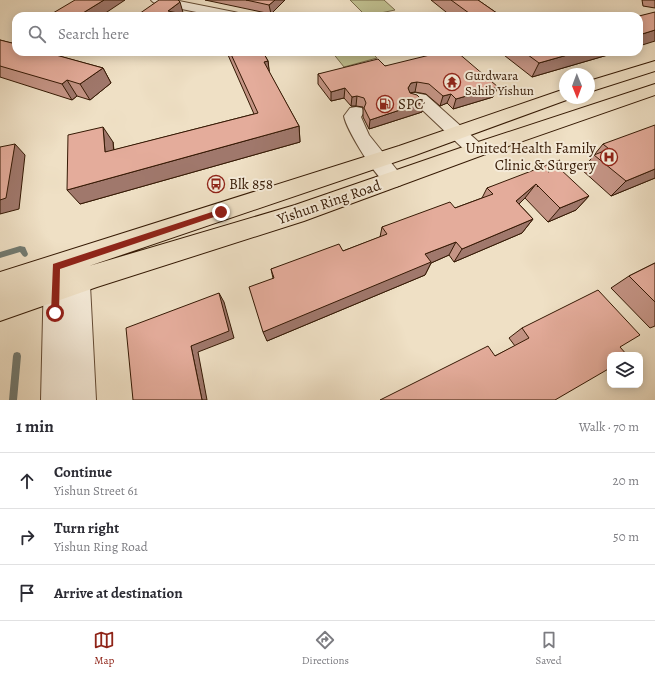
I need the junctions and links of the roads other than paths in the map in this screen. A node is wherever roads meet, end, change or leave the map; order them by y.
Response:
1 (157, 0) edge
2 (215, 12) edge
3 (655, 66) edge
4 (595, 85) edge
5 (655, 89) edge
6 (559, 97) edge
7 (415, 98) edge
8 (356, 112) dead end
9 (457, 134) junction
10 (476, 150) junction
11 (378, 160) junction
12 (394, 180) junction
13 (67, 274) junction
14 (0, 284) edge
15 (0, 308) edge
16 (55, 400) edge
17 (82, 400) edge

1 - 2 street
3 - 4 main road
5 - 10 main road, Yishun Ring Road
6 - 9 main road, Yishun Ring Road
7 - 9 street
8 - 11 street
9 - 10 street
9 - 11 main road, Yishun Ring Road
10 - 12 main road, Yishun Ring Road
11 - 12 street
11 - 13 main road, Yishun Ring Road
12 - 13 main road, Yishun Ring Road
13 - 14 main road, Yishun Ring Road
13 - 15 main road, Yishun Ring Road
13 - 16 street
13 - 17 street

